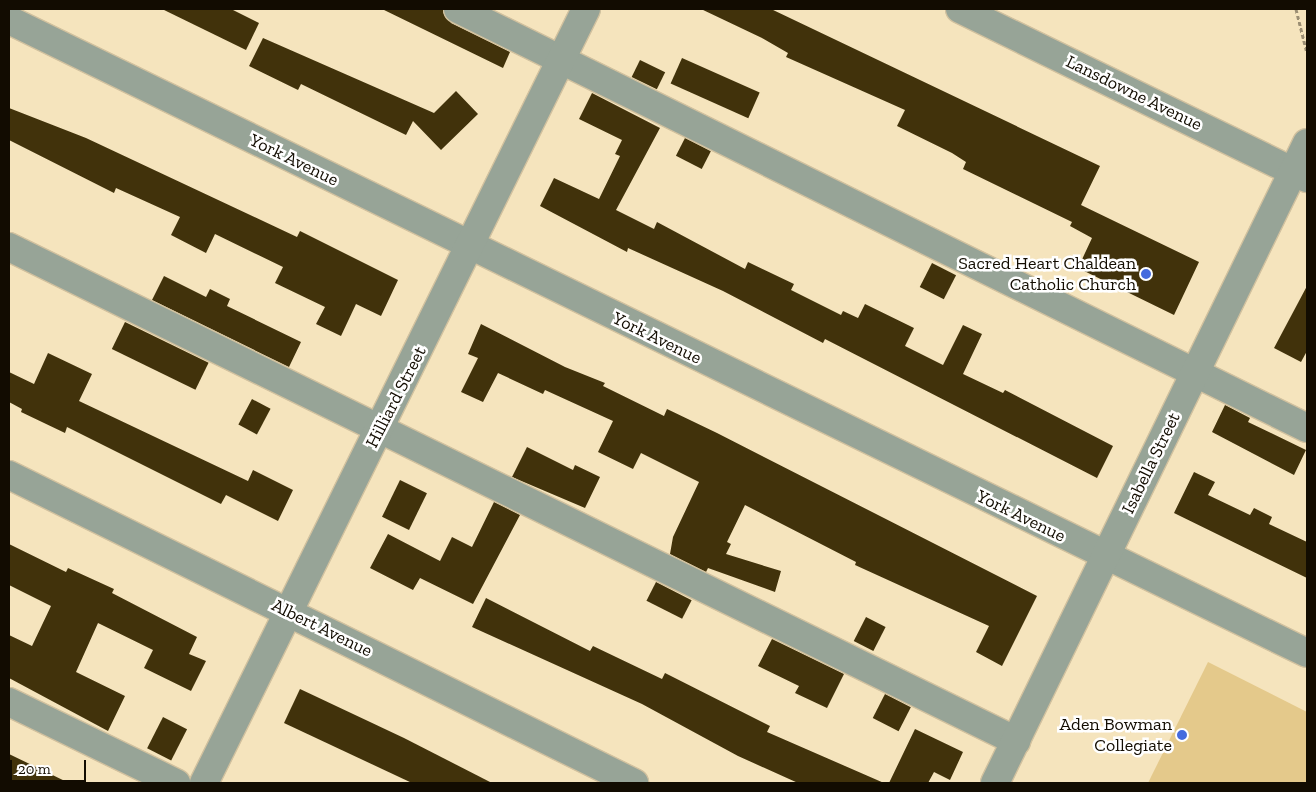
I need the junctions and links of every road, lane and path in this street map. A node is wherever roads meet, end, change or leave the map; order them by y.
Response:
1 (458, 9) edge
2 (586, 9) edge
3 (960, 9) edge
4 (1296, 9) edge
5 (9, 20) edge
6 (1307, 53) edge
7 (562, 59) junction
8 (1307, 143) edge
9 (1301, 174) edge
10 (9, 247) edge
11 (471, 247) junction
12 (1195, 373) junction
13 (1307, 428) edge
14 (379, 429) junction
15 (9, 475) edge
16 (1105, 558) junction
17 (290, 612) junction
18 (1307, 653) edge
19 (9, 702) edge
20 (1016, 742) junction
21 (176, 783) edge
22 (204, 783) edge
23 (634, 783) edge
24 (995, 783) edge

1 - 7 street
2 - 7 street, Hilliard Street
3 - 9 street, Lansdowne Avenue
4 - 6 path
5 - 11 street, York Avenue
7 - 11 street, Hilliard Street
7 - 12 street
8 - 9 street, Isabella Street
9 - 12 street, Isabella Street
10 - 14 street
11 - 14 street, Hilliard Street
11 - 16 street, York Avenue
12 - 13 street
12 - 16 street, Isabella Street
14 - 17 street, Hilliard Street
14 - 20 street
15 - 17 street, Albert Avenue
16 - 18 street, York Avenue
16 - 20 street, Isabella Street
17 - 22 street, Hilliard Street
17 - 23 street, Albert Avenue
19 - 21 street
20 - 24 street, Isabella Street

